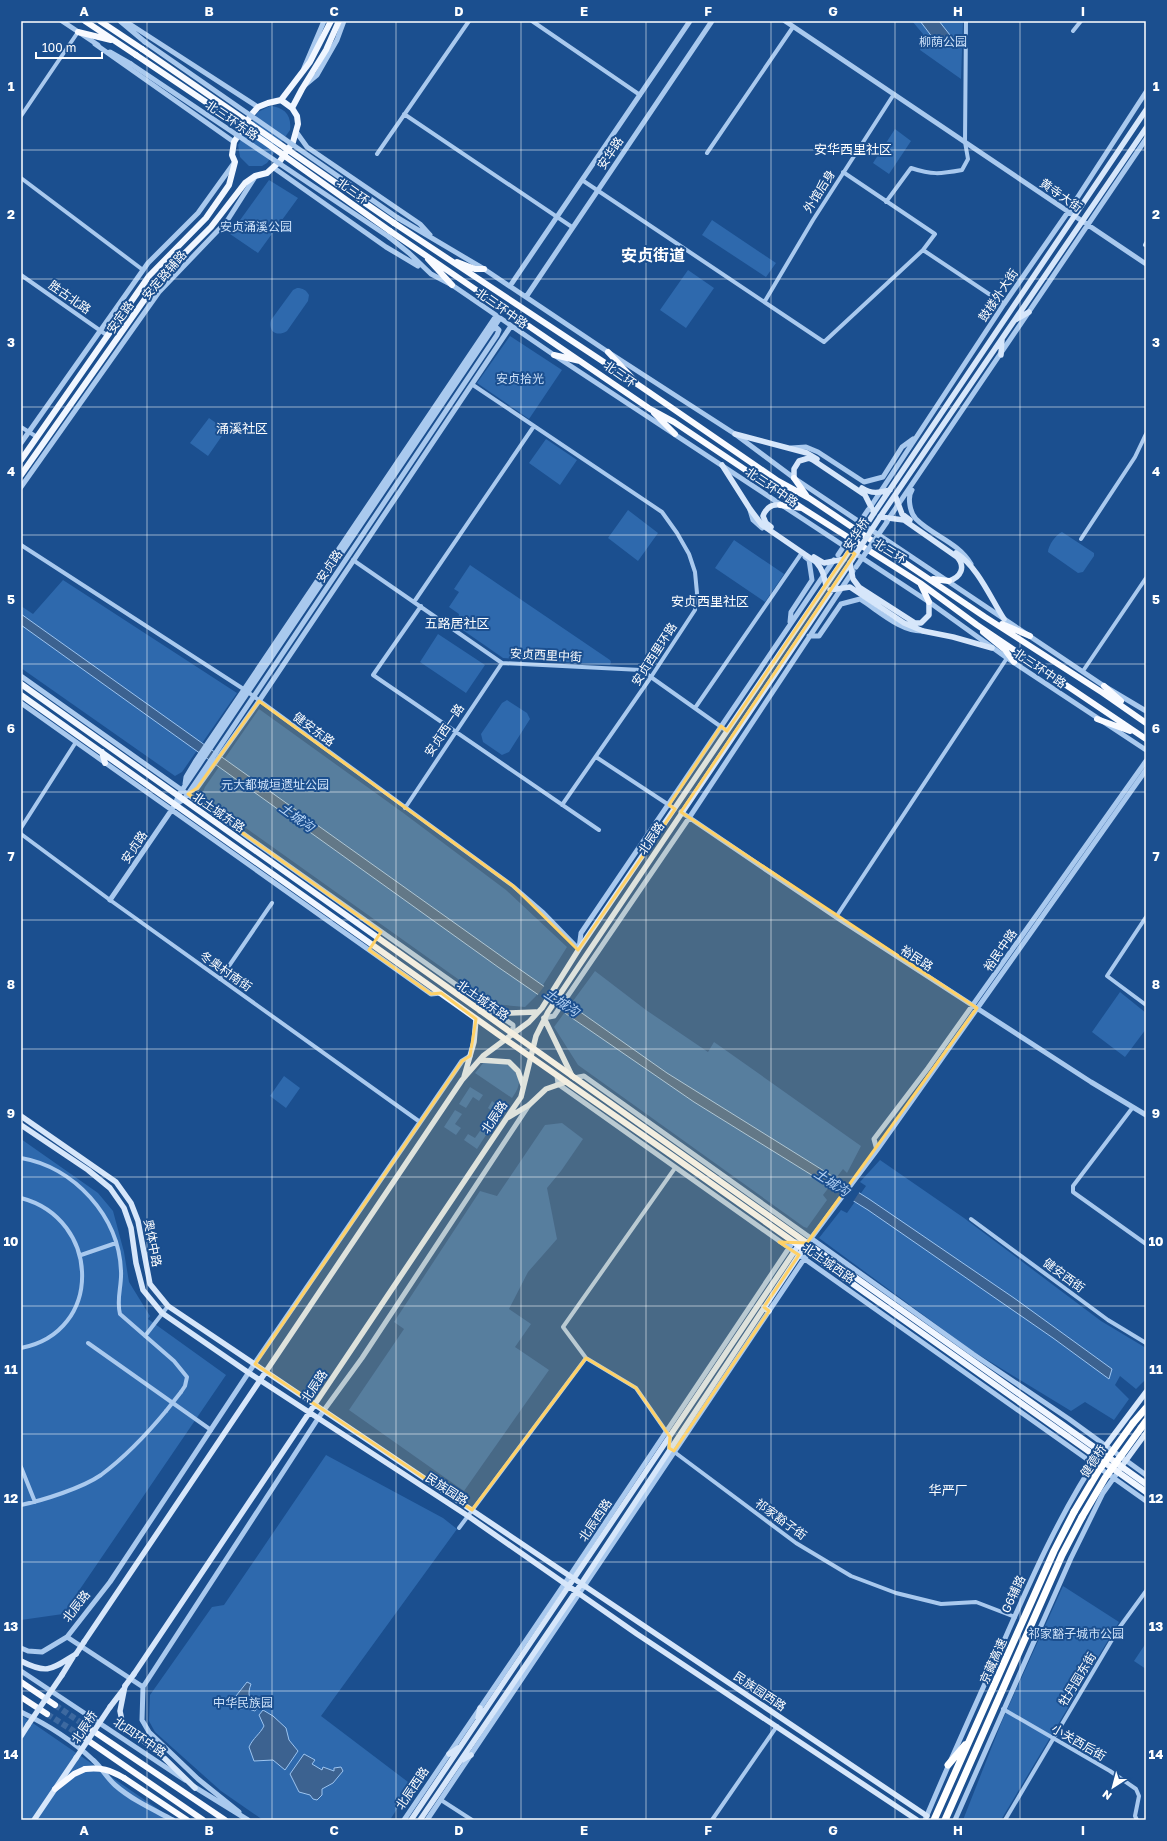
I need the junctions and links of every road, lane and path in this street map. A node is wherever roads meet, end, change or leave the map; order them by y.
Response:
1 (62, 21) edge
2 (85, 21) edge
3 (100, 21) edge
4 (120, 21) edge
5 (125, 21) edge
6 (324, 21) edge
7 (331, 21) edge
8 (339, 21) edge
9 (344, 21) edge
10 (468, 21) edge
11 (532, 21) edge
12 (690, 21) edge
13 (712, 21) edge
14 (785, 21) edge
15 (966, 21) edge
16 (1081, 21) edge
17 (793, 27) junction
18 (1073, 31) dead end
19 (78, 32) junction
20 (116, 41) junction
21 (95, 44) junction
22 (301, 75) junction
23 (302, 89) junction
24 (1146, 92) edge
25 (894, 94) junction
26 (640, 95) junction
27 (281, 100) junction
28 (258, 107) junction
29 (292, 108) junction
30 (1146, 110) edge
31 (404, 114) junction
32 (21, 116) edge
33 (1146, 128) edge
34 (297, 133) junction
35 (1146, 139) edge
36 (234, 142) junction
37 (965, 142) junction
38 (707, 153) dead end
39 (377, 154) dead end
40 (235, 162) junction
41 (274, 168) junction
42 (843, 172) junction
43 (255, 176) junction
44 (21, 178) edge
45 (582, 180) junction
46 (597, 190) junction
47 (886, 202) junction
48 (1068, 212) junction
49 (557, 217) junction
50 (1075, 217) junction
51 (396, 221) junction
52 (1082, 222) junction
53 (1088, 226) junction
54 (572, 227) junction
55 (389, 234) junction
56 (433, 239) junction
57 (923, 250) junction
58 (426, 256) junction
59 (448, 258) junction
60 (1146, 264) edge
61 (484, 269) junction
62 (143, 270) junction
63 (431, 274) junction
64 (21, 275) edge
65 (452, 285) junction
66 (510, 286) junction
67 (526, 297) junction
68 (765, 301) junction
69 (1004, 304) junction
70 (1029, 312) junction
71 (498, 317) junction
72 (1013, 322) junction
73 (512, 326) junction
74 (493, 329) junction
75 (101, 330) junction
76 (108, 336) junction
77 (129, 337) junction
78 (495, 337) junction
79 (1002, 337) junction
80 (113, 346) junction
81 (608, 352) junction
82 (1001, 355) junction
83 (492, 356) junction
84 (554, 356) junction
85 (582, 361) junction
86 (473, 385) junction
87 (640, 386) junction
88 (650, 409) junction
89 (432, 411) junction
90 (454, 411) junction
91 (441, 416) junction
92 (433, 418) junction
93 (534, 426) junction
94 (21, 427) edge
95 (29, 432) junction
96 (675, 434) junction
97 (734, 434) junction
98 (1146, 434) edge
99 (37, 437) junction
100 (916, 437) junction
101 (21, 443) edge
102 (788, 448) junction
103 (934, 451) junction
104 (21, 460) edge
105 (722, 465) junction
106 (21, 475) edge
107 (794, 478) junction
108 (21, 487) edge
109 (890, 490) junction
110 (880, 492) junction
111 (895, 495) junction
112 (809, 498) junction
113 (780, 505) junction
114 (898, 505) junction
115 (381, 506) junction
116 (802, 508) junction
117 (870, 508) junction
118 (750, 509) junction
119 (874, 514) junction
120 (383, 515) junction
121 (366, 517) junction
122 (880, 517) junction
123 (360, 518) junction
124 (888, 521) junction
125 (1080, 539) dead end
126 (21, 545) edge
127 (801, 554) junction
128 (838, 555) joint
129 (844, 559) junction
130 (352, 560) junction
131 (833, 561) junction
132 (850, 562) junction
133 (332, 564) junction
134 (856, 567) joint
135 (339, 569) junction
136 (344, 572) junction
137 (852, 572) junction
138 (974, 572) junction
139 (824, 574) junction
140 (1146, 578) edge
141 (931, 579) junction
142 (949, 581) junction
143 (920, 583) junction
144 (842, 587) junction
145 (828, 588) junction
146 (414, 602) junction
147 (929, 602) junction
148 (421, 606) junction
149 (986, 617) junction
150 (1004, 619) junction
151 (789, 624) junction
152 (977, 625) junction
153 (923, 632) junction
154 (809, 636) junction
155 (1030, 636) junction
156 (992, 648) junction
157 (1007, 658) junction
158 (1014, 662) junction
159 (502, 663) junction
160 (1083, 671) junction
161 (21, 676) edge
162 (652, 677) junction
163 (21, 684) edge
164 (1104, 686) junction
165 (249, 693) junction
166 (21, 695) edge
167 (259, 701) junction
168 (21, 703) edge
169 (695, 708) junction
170 (1146, 711) edge
171 (1097, 719) junction
172 (1145, 722) edge
173 (720, 726) junction
174 (239, 729) junction
175 (455, 731) junction
176 (727, 731) junction
177 (228, 734) junction
178 (1143, 737) edge
179 (76, 742) junction
180 (221, 749) junction
181 (1146, 750) edge
182 (102, 752) junction
183 (596, 757) junction
184 (1146, 761) edge
185 (105, 763) junction
186 (1146, 770) edge
187 (184, 788) junction
188 (189, 792) junction
189 (178, 796) junction
190 (184, 800) junction
191 (562, 805) junction
192 (669, 805) junction
193 (173, 807) junction
194 (405, 808) junction
195 (675, 809) junction
196 (681, 812) junction
197 (690, 818) junction
198 (21, 828) edge
199 (599, 830) dead end
200 (21, 834) edge
201 (110, 900) junction
202 (272, 903) dead end
203 (836, 917) junction
204 (1146, 917) edge
205 (377, 938) junction
206 (371, 947) junction
207 (579, 949) junction
208 (220, 979) junction
209 (1146, 1005) edge
210 (975, 1007) junction
211 (480, 1011) junction
212 (493, 1011) junction
213 (536, 1012) junction
214 (544, 1018) junction
215 (476, 1019) junction
216 (513, 1034) junction
217 (505, 1040) junction
218 (532, 1048) junction
219 (470, 1056) junction
220 (530, 1057) junction
221 (480, 1060) junction
222 (557, 1076) junction
223 (573, 1077) junction
224 (463, 1079) junction
225 (566, 1082) junction
226 (558, 1084) junction
227 (524, 1086) junction
228 (529, 1105) junction
229 (1133, 1107) junction
230 (1146, 1115) edge
231 (21, 1116) edge
232 (507, 1118) junction
233 (420, 1122) junction
234 (21, 1125) edge
235 (877, 1150) junction
236 (21, 1158) edge
237 (675, 1168) junction
238 (21, 1198) edge
239 (971, 1219) dead end
240 (809, 1240) junction
241 (116, 1243) junction
242 (1146, 1244) edge
243 (801, 1247) junction
244 (794, 1252) junction
245 (81, 1255) junction
246 (804, 1258) junction
247 (168, 1306) junction
248 (766, 1309) junction
249 (162, 1313) junction
250 (145, 1336) junction
251 (1146, 1343) edge
252 (88, 1344) dead end
253 (21, 1348) edge
254 (586, 1358) junction
255 (255, 1364) junction
256 (265, 1372) junction
257 (249, 1373) junction
258 (260, 1379) junction
259 (1146, 1392) edge
260 (314, 1405) junction
261 (1146, 1408) edge
262 (324, 1410) junction
263 (309, 1412) junction
264 (319, 1418) junction
265 (1146, 1421) edge
266 (211, 1430) junction
267 (1117, 1430) junction
268 (1143, 1431) edge
269 (668, 1435) junction
270 (1106, 1445) junction
271 (1138, 1445) junction
272 (671, 1450) junction
273 (1099, 1454) junction
274 (1126, 1460) junction
275 (1092, 1464) junction
276 (21, 1467) edge
277 (1120, 1469) junction
278 (1146, 1475) edge
279 (1113, 1479) junction
280 (1080, 1484) junction
281 (1146, 1484) edge
282 (1146, 1492) edge
283 (1103, 1493) junction
284 (34, 1502) junction
285 (1146, 1502) edge
286 (21, 1505) edge
287 (472, 1510) junction
288 (1074, 1512) joint
289 (468, 1516) junction
290 (1082, 1517) joint
291 (459, 1528) dead end
292 (572, 1579) junction
293 (568, 1585) junction
294 (582, 1586) junction
295 (1146, 1591) edge
296 (578, 1592) junction
297 (1015, 1617) junction
298 (67, 1637) junction
299 (548, 1640) junction
300 (21, 1648) edge
301 (536, 1649) junction
302 (76, 1654) junction
303 (21, 1660) edge
304 (21, 1671) edge
305 (21, 1682) edge
306 (125, 1686) junction
307 (143, 1687) junction
308 (21, 1697) edge
309 (54, 1705) tunnel mouth
310 (480, 1708) junction
311 (1003, 1709) junction
312 (21, 1712) edge
313 (47, 1714) tunnel mouth
314 (477, 1722) junction
315 (488, 1724) junction
316 (86, 1726) tunnel mouth
317 (777, 1726) junction
318 (80, 1735) tunnel mouth
319 (21, 1736) edge
320 (1053, 1738) junction
321 (970, 1739) junction
322 (460, 1747) junction
323 (449, 1754) junction
324 (471, 1755) junction
325 (460, 1761) junction
326 (948, 1765) junction
327 (196, 1788) junction
328 (55, 1789) junction
329 (441, 1800) junction
330 (926, 1818) edge
331 (34, 1820) edge
332 (174, 1820) edge
333 (187, 1820) edge
334 (203, 1820) edge
335 (225, 1820) edge
336 (249, 1820) edge
337 (404, 1820) edge
338 (411, 1820) edge
339 (420, 1820) edge
340 (427, 1820) edge
341 (472, 1820) edge
342 (712, 1820) edge
343 (917, 1820) edge
344 (934, 1820) edge
345 (945, 1820) edge
346 (955, 1820) edge
347 (1005, 1820) edge
348 (1137, 1820) edge

1 - 19 street, 北三环东路
2 - 20 highway, 北三环
3 - 51 highway, 北三环, bridge
4 - 51 street, 北三环东路, bridge
5 - 28 street
6 - 22 street
7 - 22 main road
8 - 23 main road
9 - 23 street
10 - 31 street
11 - 26 street
12 - 26 street, 安华路
13 - 46 street, 安华路
14 - 17 street, 黄寺大街
15 - 37 street
16 - 18 street
17 - 25 street, 黄寺大街
17 - 38 street
19 - 20 highway
19 - 21 street, 北三环东路
19 - 32 street
20 - 55 highway, 北三环, bridge
21 - 36 street
21 - 55 street, 北三环东路, bridge
22 - 27 main road
23 - 29 main road
24 - 48 street, 鼓楼外大街
25 - 37 street, 黄寺大街
25 - 42 street, 外馆后身
26 - 45 street, 安华路
27 - 28 main road
27 - 29 main road
28 - 36 main road
29 - 34 main road
30 - 50 main road, 鼓楼外大街
31 - 39 street
31 - 49 street
33 - 52 main road
34 - 41 main road
34 - 56 street
35 - 53 street
36 - 40 main road, 安定路
37 - 47 street
37 - 48 street, 黄寺大街
40 - 62 street, 安定路辅路
40 - 76 main road, 安定路
41 - 43 main road, 安定路
41 - 63 street
42 - 47 street
42 - 68 street, 外馆后身
43 - 77 street, 安定路辅路
43 - 80 main road, 安定路
44 - 62 street
45 - 46 street
45 - 49 street, 安华路
46 - 54 street, 安华路
46 - 68 street
47 - 57 street
48 - 50 street, 黄寺大街
48 - 69 street, 鼓楼外大街
49 - 54 street
49 - 66 street, 安华路
50 - 52 street, 黄寺大街
50 - 109 main road, 鼓楼外大街
51 - 56 street, 北三环中路
51 - 59 highway, 北三环
52 - 53 street, 黄寺大街
52 - 72 main road
53 - 60 street, 黄寺大街
53 - 70 street
54 - 67 street, 安华路
55 - 58 highway, 北三环
55 - 63 street, 北三环中路
56 - 61 street, 北三环中路
57 - 68 street
57 - 69 street
58 - 65 highway
58 - 85 highway, 北三环
59 - 61 highway
59 - 87 highway, 北三环
61 - 66 street, 北三环中路
62 - 75 street, 安定路辅路
63 - 65 street, 北三环中路
64 - 75 street, 胜古北路
65 - 71 street, 北三环中路
66 - 67 street, 北三环中路
67 - 81 street, 北三环中路
69 - 100 street, 鼓楼外大街
70 - 72 main road
70 - 82 street
71 - 73 street, 北三环中路
71 - 74 street, 安贞路
71 - 89 street, 安贞路
72 - 79 main road
73 - 83 street, 安贞路
73 - 84 street, 北三环中路
74 - 78 street
74 - 92 street, 安贞路
75 - 76 street, 胜古北路
75 - 95 street, 安定路辅路
76 - 99 main road, 安定路
77 - 80 street
77 - 108 street, 安定路辅路
78 - 83 street
78 - 91 street, 安贞路
79 - 82 main road
79 - 111 main road
80 - 106 main road, 安定路
81 - 87 highway
81 - 97 street, 北三环中路
82 - 103 street
83 - 86 street, 安贞路
84 - 85 highway
84 - 96 street, 北三环中路
85 - 88 highway, 北三环
86 - 90 street, 安贞路
86 - 93 street, 安贞西里环路
87 - 112 highway, 北三环
88 - 96 highway
88 - 116 highway, 北三环
89 - 92 street
89 - 123 street, 安贞路
90 - 91 street
90 - 120 street, 安贞路
91 - 115 street, 安贞路
92 - 121 street, 安贞路
93 - 146 street
93 - 162 street, 安贞西里环路
94 - 95 street
95 - 99 street
95 - 101 street, 安定路辅路
96 - 105 street, 北三环中路
97 - 102 main road
97 - 107 street, 北三环中路
98 - 125 street
99 - 104 main road, 安定路
100 - 102 street
100 - 110 street, 鼓楼外大街
102 - 110 main road
103 - 114 street
103 - 138 street
105 - 113 street, 北三环中路
105 - 118 main road
107 - 112 highway
107 - 117 main road
107 - 142 street, 北三环中路
109 - 110 main road
109 - 119 main road, 鼓楼外大街
110 - 117 street, 鼓楼外大街
111 - 114 main road
111 - 122 main road
112 - 141 highway, 北三环
113 - 116 highway
113 - 131 main road
113 - 147 street, 北三环中路
114 - 124 street
114 - 138 main road
115 - 120 street
115 - 135 street, 安贞路
116 - 143 highway, 北三环
117 - 119 main road
117 - 128 street, 安华桥, bridge
118 - 127 street
118 - 139 main road
119 - 129 main road, 安华桥, bridge
120 - 130 street, 安贞路
121 - 123 street
121 - 133 street, 安贞路
122 - 124 main road
122 - 132 main road, 安华桥, bridge
123 - 133 street, 安贞路
124 - 134 street, 安华桥, bridge
124 - 142 main road
126 - 165 street, 健安东路
127 - 151 street
127 - 169 street
128 - 131 street, 北辰路
129 - 131 main road
129 - 145 main road, 北辰路
130 - 136 street, 安贞路
130 - 146 street, 安贞西里中街
131 - 139 street, 北辰路
132 - 137 main road
132 - 145 main road, 北辰路
133 - 135 street
133 - 165 street, 安贞路
134 - 137 street, 北辰路
135 - 136 street
135 - 165 street, 安贞路
136 - 167 street, 安贞路
137 - 144 street, 北辰路
137 - 147 main road
138 - 150 main road
139 - 145 main road
139 - 151 street, 北辰路
140 - 160 street
141 - 142 highway
141 - 149 highway, 北三环
142 - 150 street, 北三环中路
143 - 147 highway
143 - 152 highway, 北三环
144 - 145 main road
144 - 153 main road
144 - 154 street, 北辰路
145 - 176 main road, 北辰路
145 - 196 main road, 北辰路
146 - 148 street, 安贞西里中街
147 - 156 street, 北三环中路
148 - 159 street, 安贞西里中街
148 - 175 street
149 - 155 highway
149 - 172 highway, 北三环
150 - 155 street, 北三环中路
151 - 173 street, 北辰路
152 - 158 highway
152 - 178 highway, 北三环
153 - 154 street
153 - 156 main road
154 - 197 street, 北辰路
155 - 160 street, 北三环中路
156 - 157 street, 北三环中路
157 - 158 street, 北三环中路
157 - 203 street
158 - 171 street, 北三环中路
159 - 162 street, 安贞西里中街
159 - 175 street, 安贞西一路
160 - 164 street, 北三环中路
161 - 187 street, 北土城东路
162 - 169 street, 安贞西里中街
162 - 183 street, 安贞西里环路
163 - 189 main road, 北土城东路
164 - 170 street, 北三环中路
164 - 172 highway
165 - 167 street, 健安东路
165 - 177 street, 安贞路
165 - 187 street, 安贞路
166 - 182 main road, 北土城东路
167 - 174 street, 安贞路
167 - 194 street, 健安东路
168 - 179 street, 北土城东路
169 - 173 street, 安贞西里中街
171 - 178 highway
171 - 181 street, 北三环中路
173 - 176 street, 安贞西里中街
173 - 192 street, 北辰路
174 - 177 street
174 - 180 street, 安贞路
175 - 191 street
175 - 194 street, 安贞西一路
176 - 195 main road, 北辰路
177 - 180 street, 安贞路
179 - 185 street, 北土城东路
179 - 198 street
180 - 188 street, 安贞路
182 - 185 main road
182 - 193 main road, 北土城东路
183 - 191 street, 安贞西里环路
183 - 192 street
184 - 210 street, 裕民中路
185 - 193 street, 北土城东路
186 - 210 street, 裕民中路
187 - 188 street, 北土城东路
187 - 189 street, 安贞路
188 - 190 street, 安贞路
188 - 212 street, 北土城东路
189 - 190 main road, 北土城东路
189 - 193 street, 安贞路
190 - 193 street
190 - 205 main road, 北土城东路
191 - 199 street
192 - 195 street
192 - 207 street, 北辰路
193 - 201 street, 安贞路
193 - 206 main road, 北土城东路
194 - 207 street, 健安东路
195 - 207 main road, 北辰路
196 - 197 street, 裕民路
196 - 214 main road, 北辰路
197 - 203 street, 裕民路
197 - 214 street, 北辰路
200 - 201 street, 冬奥村南街
201 - 208 street, 冬奥村南街
202 - 208 street
203 - 210 street, 裕民路
204 - 209 street
205 - 206 street
205 - 211 main road, 北土城东路
206 - 215 main road, 北土城东路
207 - 213 main road, 北辰路
208 - 233 street, 冬奥村南街
210 - 229 street, 裕民路
210 - 235 street, 裕民中路
210 - 235 street, 裕民中路
211 - 212 main road
211 - 216 main road, 北土城东路
212 - 213 main road
212 - 216 street, 北土城东路
213 - 216 main road, 北辰路
214 - 218 main road, 北辰路
214 - 223 main road
215 - 217 main road, 北土城东路
215 - 219 main road
216 - 217 main road, 北辰路
216 - 218 main road, 北土城西路
217 - 220 main road, 北土城东路
217 - 221 main road, 北辰路
218 - 220 main road, 北辰路
218 - 223 main road, 北土城西路
219 - 224 main road
219 - 233 street, 北辰路
220 - 222 main road, 北土城西路
220 - 227 main road, 北辰路
221 - 224 main road, 北辰路
221 - 227 main road
222 - 225 main road, 北土城西路
222 - 226 street
223 - 240 main road, 北土城西路
224 - 256 main road, 北辰路
225 - 226 main road
225 - 243 main road, 北土城西路
226 - 228 main road
226 - 237 street, 北土城西路
227 - 232 main road, 北辰路
228 - 232 main road
228 - 262 street, 北辰路
229 - 230 street, 裕民路
229 - 242 street
231 - 247 main road, 奥体中路
232 - 260 main road, 北辰路
233 - 255 street, 北辰路
234 - 249 main road, 奥体中路
235 - 240 street, 裕民中路
236 - 241 street
237 - 244 street, 北土城西路
237 - 254 street
238 - 245 street
239 - 251 street, 健安西街
240 - 243 main road
240 - 243 street
240 - 270 street, 北土城西路
240 - 273 main road, 北土城西路
241 - 245 street
241 - 250 street
243 - 244 main road, 北辰西路
243 - 244 street, 北辰西路
243 - 246 street, 北辰西路
243 - 273 main road, 北土城西路
244 - 246 street, 北土城西路
244 - 248 main road, 北辰西路
244 - 269 main road, 北辰西路
245 - 253 street
246 - 248 street, 北辰西路
246 - 275 street, 北土城西路
247 - 249 street
247 - 255 main road, 奥体中路
248 - 272 main road, 北辰西路
249 - 250 street
249 - 257 main road, 奥体中路
250 - 284 street, bridge
252 - 266 street
254 - 269 street
254 - 287 street
255 - 256 main road, 奥体中路
255 - 257 street, 北辰路
256 - 258 main road, 北辰路
256 - 260 main road, 奥体中路
257 - 258 main road, 奥体中路
257 - 266 street, 北辰路
258 - 263 main road, 奥体中路
258 - 302 main road, 北辰路, bridge
259 - 267 main road, G6辅路
260 - 262 main road, 民族园路
260 - 263 main road, 北辰路
261 - 288 highway, 健德桥, bridge
262 - 264 street, 北辰路
262 - 287 main road, 民族园路
263 - 264 main road, 民族园路
263 - 306 main road, 北辰路, bridge
264 - 289 main road, 民族园路
264 - 307 street, 北辰路
265 - 268 highway
266 - 298 street, 北辰路
267 - 270 main road, G6辅路
267 - 271 street
268 - 271 main road
268 - 290 highway, 健德桥, bridge
269 - 272 street
269 - 292 main road, 北辰西路
270 - 273 main road, G6辅路
270 - 274 street, 北土城西路
271 - 274 main road
272 - 294 main road, 北辰西路
272 - 297 street, 祁家豁子街
273 - 275 street, G6辅路
273 - 277 main road
274 - 277 main road
274 - 278 street
275 - 279 street, 北土城西路
275 - 280 street, G6辅路
276 - 284 street
277 - 279 street
277 - 281 main road
277 - 282 main road
279 - 283 street
279 - 285 street
280 - 283 street
280 - 297 street, G6辅路
283 - 311 street
284 - 286 street
287 - 289 street
287 - 292 main road, 民族园路
288 - 321 highway, 京藏高速
289 - 291 street
289 - 293 main road, 民族园路
290 - 345 highway, 京藏高速
292 - 293 main road, 北辰西路
292 - 294 main road, 民族园路
293 - 296 main road, 民族园路
293 - 310 street, 北辰西路
293 - 314 main road, 北辰西路
294 - 296 main road, 北辰西路
294 - 330 main road, 民族园西路
295 - 320 street, 牡丹园东街
296 - 299 street, 北辰西路
296 - 301 main road, 北辰西路
296 - 317 main road, 民族园西路
297 - 326 street, G6辅路
298 - 300 street
298 - 307 street
299 - 301 main road
299 - 315 street, 北辰西路
301 - 315 main road, 北辰西路
302 - 303 main road
302 - 319 main road, 北辰路, bridge
304 - 327 street, 北四环中路
305 - 309 highway
306 - 327 main road
306 - 328 main road, 北辰桥, bridge
307 - 336 street
308 - 313 highway
310 - 314 main road
310 - 323 street, 北辰西路
311 - 320 street, 小关西后街
311 - 346 street
312 - 332 street
314 - 322 main road, 北辰西路
315 - 324 street, 北辰西路
315 - 325 main road, 北辰西路
316 - 335 highway, 北四环中路
317 - 342 street
317 - 343 main road, 民族园西路
318 - 334 highway
320 - 347 street, 牡丹园东街
320 - 348 street, 小关西后街
321 - 326 highway
321 - 344 highway, 京藏高速
322 - 323 main road
322 - 338 main road, 北辰西路
323 - 337 street, 北辰西路
324 - 325 main road
324 - 329 street, 北辰西路
325 - 339 main road, 北辰西路
326 - 330 street, G6辅路
327 - 336 street, 北四环中路
328 - 331 main road, 北辰桥
328 - 333 highway, bridge
329 - 340 street, 北辰西路
329 - 341 street

